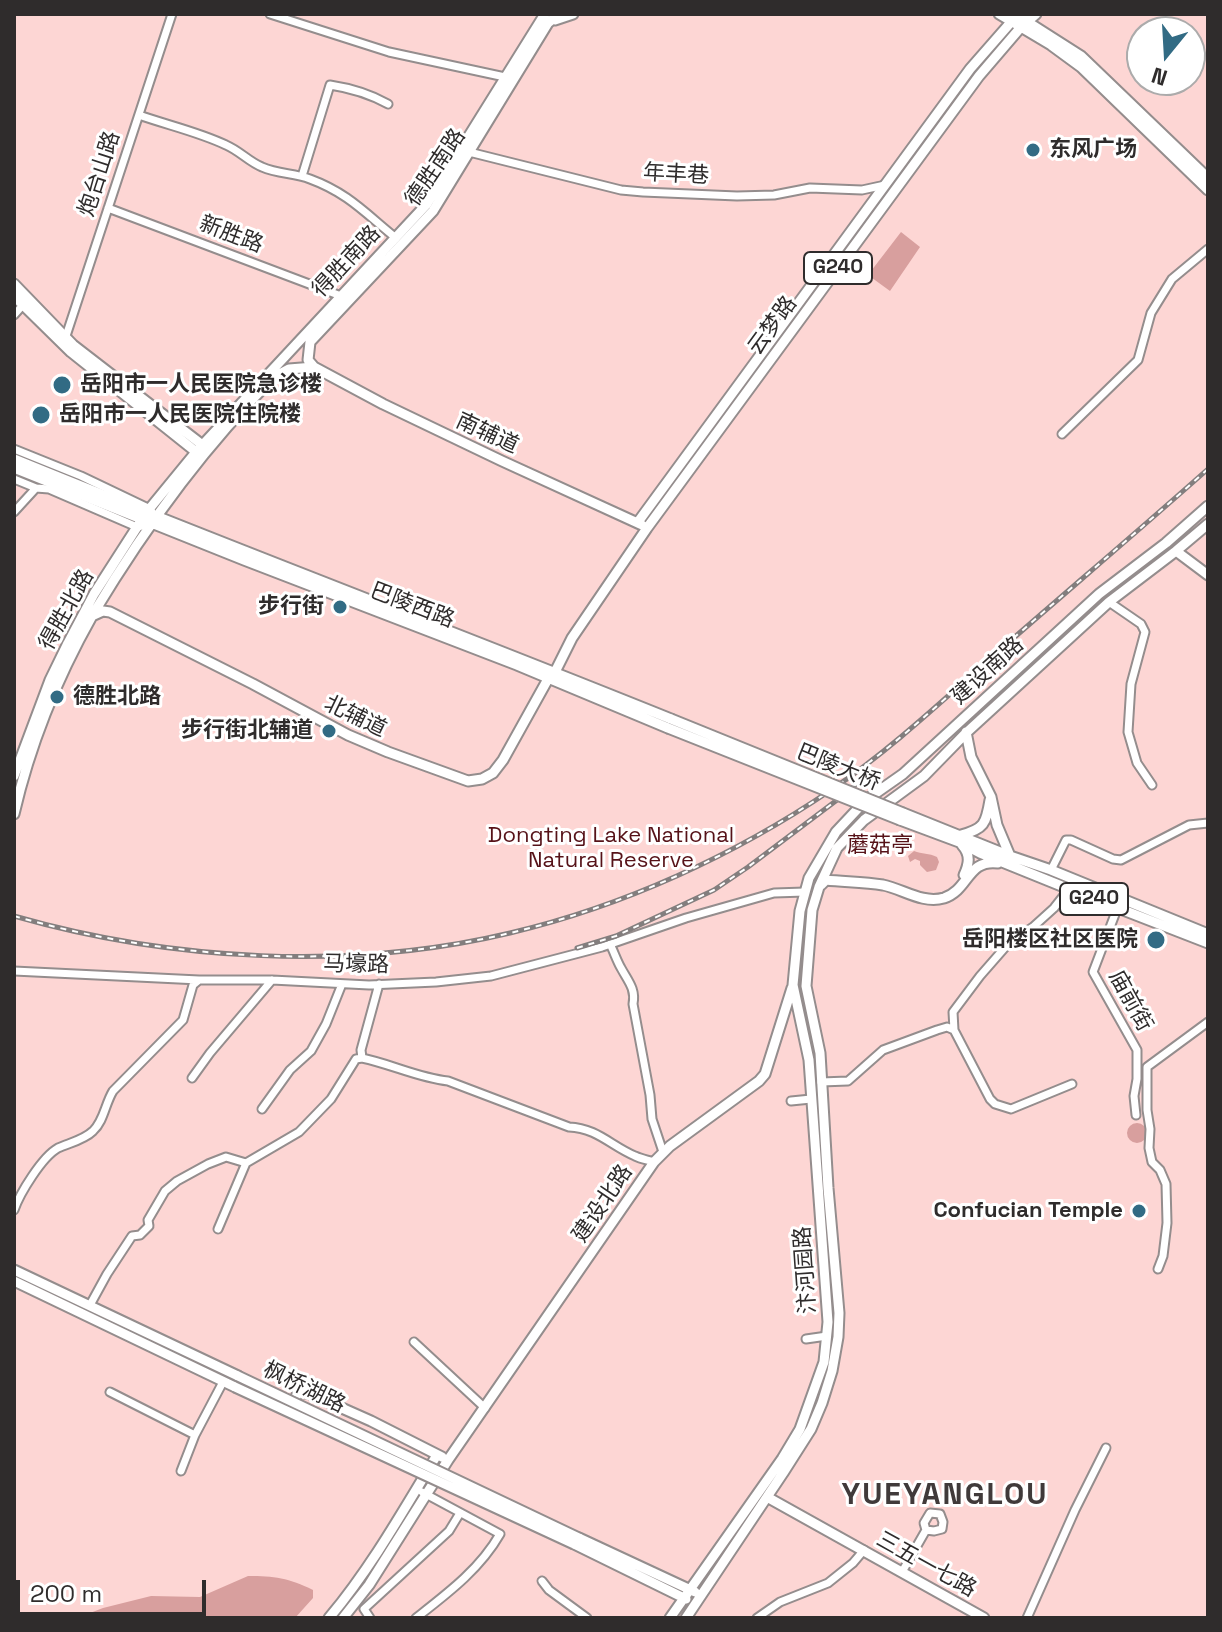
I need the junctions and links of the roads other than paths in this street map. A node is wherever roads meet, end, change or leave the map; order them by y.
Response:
1 (172, 14) edge
2 (270, 14) edge
3 (559, 14) edge
4 (573, 14) edge
5 (999, 14) edge
6 (1036, 14) edge
7 (547, 18) edge
8 (1019, 19) edge
9 (505, 77) junction
10 (388, 104) dead end
11 (139, 115) junction
12 (469, 152) junction
13 (302, 176) junction
14 (1208, 178) edge
15 (885, 185) junction
16 (1208, 190) edge
17 (108, 208) junction
18 (396, 238) junction
19 (1208, 249) edge
20 (14, 284) edge
21 (14, 296) edge
22 (341, 296) junction
23 (23, 305) junction
24 (14, 315) edge
25 (64, 341) junction
26 (314, 367) junction
27 (1062, 434) dead end
28 (14, 449) edge
29 (202, 451) junction
30 (14, 459) edge
31 (14, 468) edge
32 (14, 479) edge
33 (36, 488) junction
34 (1208, 506) edge
35 (14, 512) edge
36 (113, 517) junction
37 (147, 518) junction
38 (1208, 524) edge
39 (643, 525) junction
40 (127, 542) junction
41 (1176, 551) junction
42 (1208, 575) edge
43 (104, 579) junction
44 (105, 594) junction
45 (1109, 602) junction
46 (110, 612) junction
47 (92, 616) junction
48 (79, 622) junction
49 (552, 675) junction
50 (958, 723) junction
51 (670, 724) joint
52 (966, 733) junction
53 (17, 771) edge
54 (1152, 785) dead end
55 (991, 797) junction
56 (14, 814) edge
57 (1208, 823) edge
58 (960, 838) junction
59 (1010, 860) junction
60 (1051, 870) junction
61 (809, 878) joint
62 (819, 887) junction
63 (1069, 889) junction
64 (805, 892) junction
65 (956, 893) junction
66 (1117, 909) junction
67 (1208, 934) edge
68 (1208, 943) edge
69 (610, 944) junction
70 (14, 971) edge
71 (199, 980) junction
72 (272, 980) junction
73 (342, 984) junction
74 (379, 984) junction
75 (793, 985) junction
76 (1208, 1022) edge
77 (954, 1030) junction
78 (362, 1058) junction
79 (192, 1078) dead end
80 (821, 1082) junction
81 (1072, 1084) dead end
82 (811, 1099) junction
83 (791, 1101) dead end
84 (262, 1109) dead end
85 (1136, 1115) dead end
86 (663, 1152) junction
87 (654, 1162) junction
88 (246, 1163) junction
89 (14, 1210) edge
90 (218, 1229) dead end
91 (1158, 1269) dead end
92 (14, 1270) edge
93 (14, 1281) edge
94 (90, 1305) junction
95 (827, 1336) junction
96 (806, 1339) dead end
97 (414, 1342) dead end
98 (223, 1382) junction
99 (236, 1382) junction
100 (110, 1392) dead end
101 (293, 1403) junction
102 (485, 1408) junction
103 (195, 1435) junction
104 (1106, 1448) dead end
105 (437, 1455) junction
106 (448, 1460) junction
107 (181, 1471) dead end
108 (416, 1489) junction
109 (426, 1495) junction
110 (767, 1497) junction
111 (460, 1513) junction
112 (736, 1524) junction
113 (745, 1530) junction
114 (926, 1530) dead end
115 (576, 1541) junction
116 (864, 1550) junction
117 (902, 1572) junction
118 (542, 1581) dead end
119 (687, 1593) junction
120 (699, 1599) junction
121 (576, 1610) junction
122 (329, 1618) edge
123 (343, 1618) edge
124 (370, 1618) edge
125 (416, 1618) edge
126 (570, 1618) edge
127 (587, 1618) edge
128 (670, 1618) edge
129 (686, 1618) edge
130 (757, 1618) edge
131 (984, 1618) edge
132 (1027, 1618) edge

1 - 11 street, 炮台山路
2 - 9 street
3 - 7 main road, 德胜南路
4 - 7 main road
5 - 8 main road
6 - 8 main road, 云梦路 / G240
7 - 9 main road, 得胜南路
7 - 12 main road, 德胜南路
8 - 14 main road
8 - 15 main road, G240
8 - 16 main road
8 - 39 main road, 云梦路 / G240
9 - 18 main road, 得胜南路
10 - 13 street
11 - 13 street
11 - 17 street, 炮台山路
12 - 15 street, 年丰巷
12 - 26 main road, 德胜南路
13 - 18 street
15 - 39 main road, G240
17 - 22 street, 新胜路
17 - 25 street, 炮台山路
18 - 22 main road, 得胜南路
19 - 27 street
20 - 25 main road
21 - 23 main road
22 - 29 main road, 得胜南路
23 - 24 street
23 - 25 main road
25 - 29 main road
26 - 29 main road, 得胜南路
26 - 39 main road, 南辅道
28 - 37 street
29 - 37 main road, 得胜南路
30 - 37 main road
31 - 37 main road
32 - 33 street
33 - 35 street
33 - 36 street
34 - 50 main road, 建设南路
36 - 37 street
36 - 40 street
37 - 40 main road, 得胜北路
37 - 44 main road, 得胜南路
37 - 49 main road, 巴陵西路
38 - 41 main road, 建设南路
39 - 49 main road, 云梦路 / G240
40 - 43 main road, 得胜北路
41 - 42 main road
41 - 45 main road, 建设南路
43 - 44 main road
43 - 48 main road, 得胜北路
44 - 46 main road
44 - 47 main road, 得胜南路
45 - 52 main road, 建设南路
45 - 54 street
46 - 47 main road
46 - 49 main road, 北辅道
47 - 48 main road
47 - 53 main road
48 - 53 main road, 得胜北路
49 - 51 main road, 巴陵西路 / G240
50 - 52 main road
50 - 61 main road, 建设南路
51 - 58 main road, 巴陵大桥 / G240, bridge
52 - 55 main road
52 - 62 main road, 建设南路
53 - 56 main road
55 - 58 main road
55 - 59 main road
57 - 60 street
58 - 59 main road, 巴陵大桥 / G240
58 - 59 main road, 巴陵大桥 / G240
58 - 65 main road
59 - 60 main road, G240
59 - 63 main road, G240
59 - 65 main road
60 - 67 main road, G240
61 - 64 main road, 汴河园路
62 - 65 main road
62 - 80 main road, 汴河园路
63 - 66 main road, G240
63 - 77 street
64 - 69 street, 马壕路
64 - 75 main road, 汴河园路
66 - 68 main road, G240
66 - 85 street, 庙前街
69 - 74 street, 马壕路
69 - 86 street
70 - 71 street, 马壕路
71 - 72 street, 马壕路
71 - 89 street
72 - 73 street, 马壕路
72 - 79 street
73 - 74 street, 马壕路
73 - 84 street
74 - 78 street
75 - 82 main road, 汴河园路
75 - 86 main road, 建设北路
76 - 91 street
77 - 80 street
77 - 81 street
78 - 87 street
78 - 88 street
80 - 110 main road, 汴河园路
82 - 83 street
82 - 95 main road, 汴河园路
86 - 87 main road, 建设北路
87 - 102 main road, 建设北路
88 - 90 street
88 - 94 street
92 - 94 main road, 枫桥湖路
93 - 98 main road, 枫桥湖路
94 - 99 main road, 枫桥湖路
95 - 96 street
95 - 112 main road, 汴河园路
97 - 102 street
98 - 99 main road, 枫桥湖路
98 - 103 street
99 - 101 main road, 枫桥湖路, bridge
99 - 115 main road, 枫桥湖路, bridge
100 - 103 street
101 - 105 main road
101 - 115 main road, 枫桥湖路, bridge
102 - 106 main road, 建设北路
103 - 107 street
104 - 132 street
105 - 106 main road
105 - 108 main road
106 - 109 main road, 建设北路
108 - 109 street
108 - 122 main road
109 - 111 street
109 - 123 main road, 建设北路
110 - 113 main road, 汴河园路
110 - 116 main road, 三五一七路
111 - 124 street
111 - 125 street
112 - 113 main road
112 - 119 main road, 汴河园路
113 - 120 main road, 汴河园路
114 - 117 street
115 - 119 main road
116 - 117 main road, 三五一七路
116 - 130 street
117 - 131 main road, 三五一七路
118 - 121 street
119 - 120 main road
119 - 128 main road, 汴河园路
120 - 129 main road, 汴河园路
121 - 126 street
121 - 127 street

